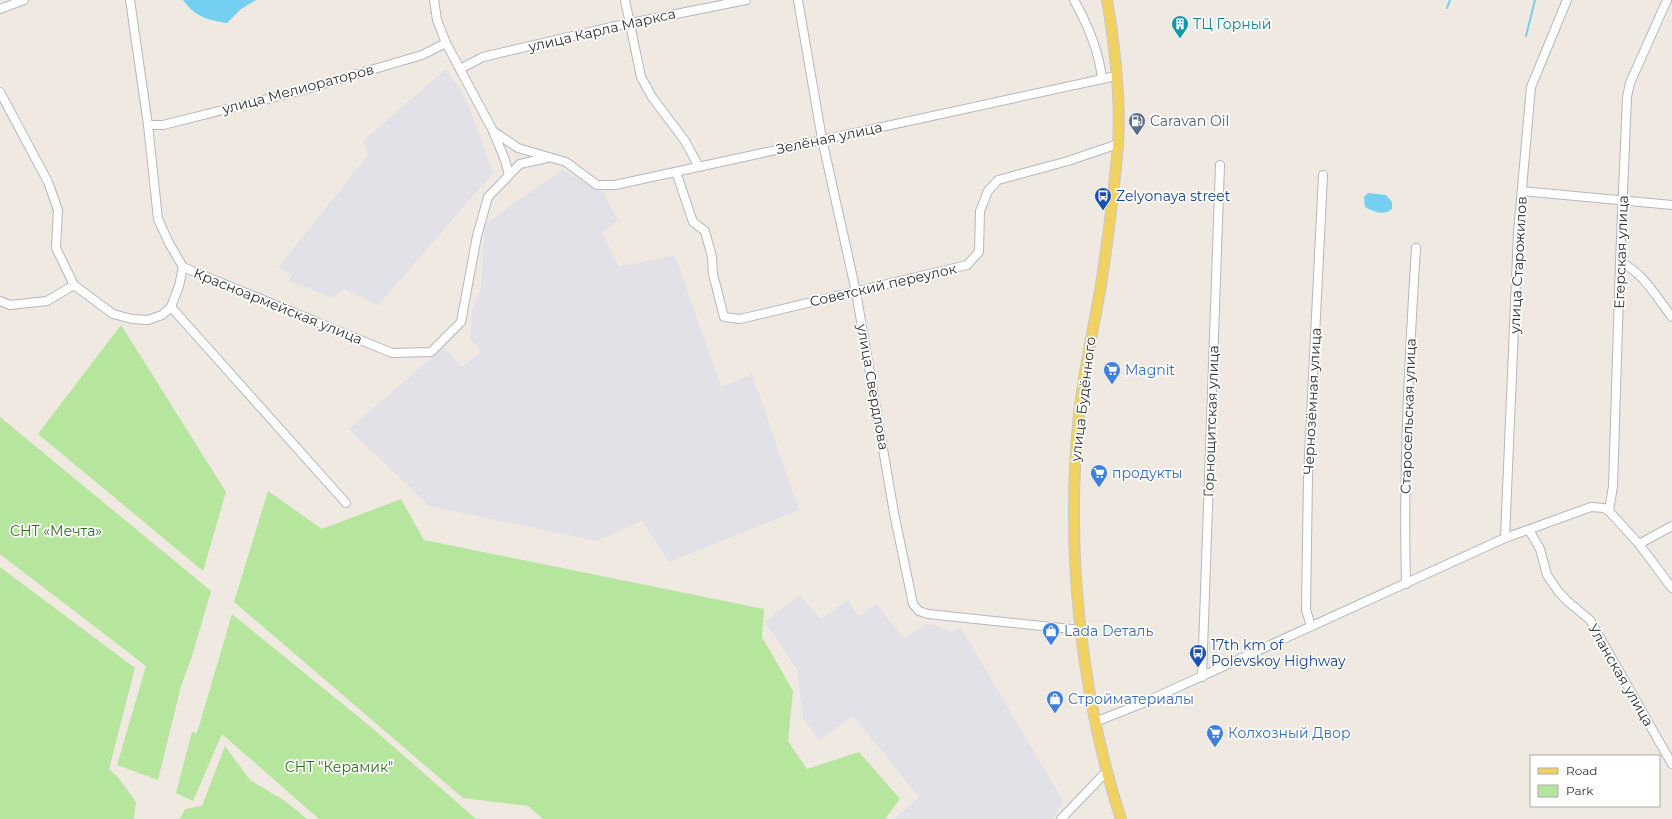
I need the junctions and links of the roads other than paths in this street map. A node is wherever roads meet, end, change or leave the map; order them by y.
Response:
1 (24, 0) edge
2 (130, 0) edge
3 (434, 0) edge
4 (625, 0) edge
5 (746, 0) edge
6 (798, 0) edge
7 (1074, 0) edge
8 (1107, 0) edge
9 (1567, 0) edge
10 (1667, 0) edge
11 (0, 10) edge
12 (630, 23) junction
13 (446, 43) junction
14 (460, 69) junction
15 (1116, 76) junction
16 (1102, 79) junction
17 (0, 92) edge
18 (148, 124) junction
19 (493, 131) junction
20 (822, 139) junction
21 (1118, 144) junction
22 (547, 158) junction
23 (1220, 165) dead end
24 (699, 167) junction
25 (676, 172) junction
26 (509, 175) junction
27 (1323, 175) dead end
28 (1522, 191) junction
29 (1623, 201) junction
30 (1672, 205) edge
31 (1416, 248) dead end
32 (1620, 262) junction
33 (182, 267) junction
34 (74, 285) junction
35 (856, 292) junction
36 (0, 301) edge
37 (171, 307) junction
38 (1672, 317) edge
39 (346, 503) dead end
40 (1609, 511) junction
41 (1672, 526) edge
42 (1529, 530) junction
43 (1505, 538) junction
44 (1639, 544) junction
45 (1406, 584) junction
46 (1672, 588) edge
47 (1311, 626) junction
48 (1081, 630) junction
49 (1202, 677) junction
50 (1095, 722) junction
51 (1672, 764) edge
52 (1107, 771) junction
53 (1061, 819) edge
54 (1121, 819) edge

1 - 11 street
2 - 18 street, Красноармейская улица
3 - 13 street
4 - 12 street
5 - 12 street, улица Карла Маркса
6 - 20 street, улица Свердлова
7 - 16 street
8 - 15 main road, улица Будённого
9 - 28 street, улица Старожилов
10 - 29 street, Егерская улица
12 - 14 street, улица Карла Маркса
12 - 24 street
13 - 14 street
13 - 18 street, улица Мелиораторов
14 - 19 street
15 - 16 street, Зелёная улица
15 - 21 main road, улица Будённого
16 - 20 street, Зелёная улица
17 - 34 street
18 - 33 street, Красноармейская улица
19 - 22 street, Зелёная улица
19 - 26 street
20 - 24 street, Зелёная улица
20 - 35 street, улица Свердлова
21 - 35 street, Советский переулок
21 - 48 main road, улица Будённого
22 - 25 street, Зелёная улица
22 - 26 street
23 - 49 street, Горнощитская улица
24 - 25 street, Зелёная улица
25 - 35 street, Советский переулок
26 - 33 street, Красноармейская улица
27 - 47 street, Чернозёмная улица
28 - 29 street
28 - 43 street, улица Старожилов
29 - 30 street
29 - 32 street, Егерская улица
31 - 45 street, Старосельская улица
32 - 38 street
32 - 40 street, Егерская улица
33 - 37 street
34 - 36 street
34 - 37 street
35 - 48 street, улица Свердлова
37 - 39 street
40 - 42 street
40 - 44 street
41 - 44 street
42 - 43 street
42 - 51 street, Уланская улица
43 - 45 street
44 - 46 street
45 - 47 street
47 - 49 street
48 - 50 main road, улица Будённого
49 - 50 street
50 - 52 main road, улица Будённого
52 - 53 street
52 - 54 main road, улица Будённого

